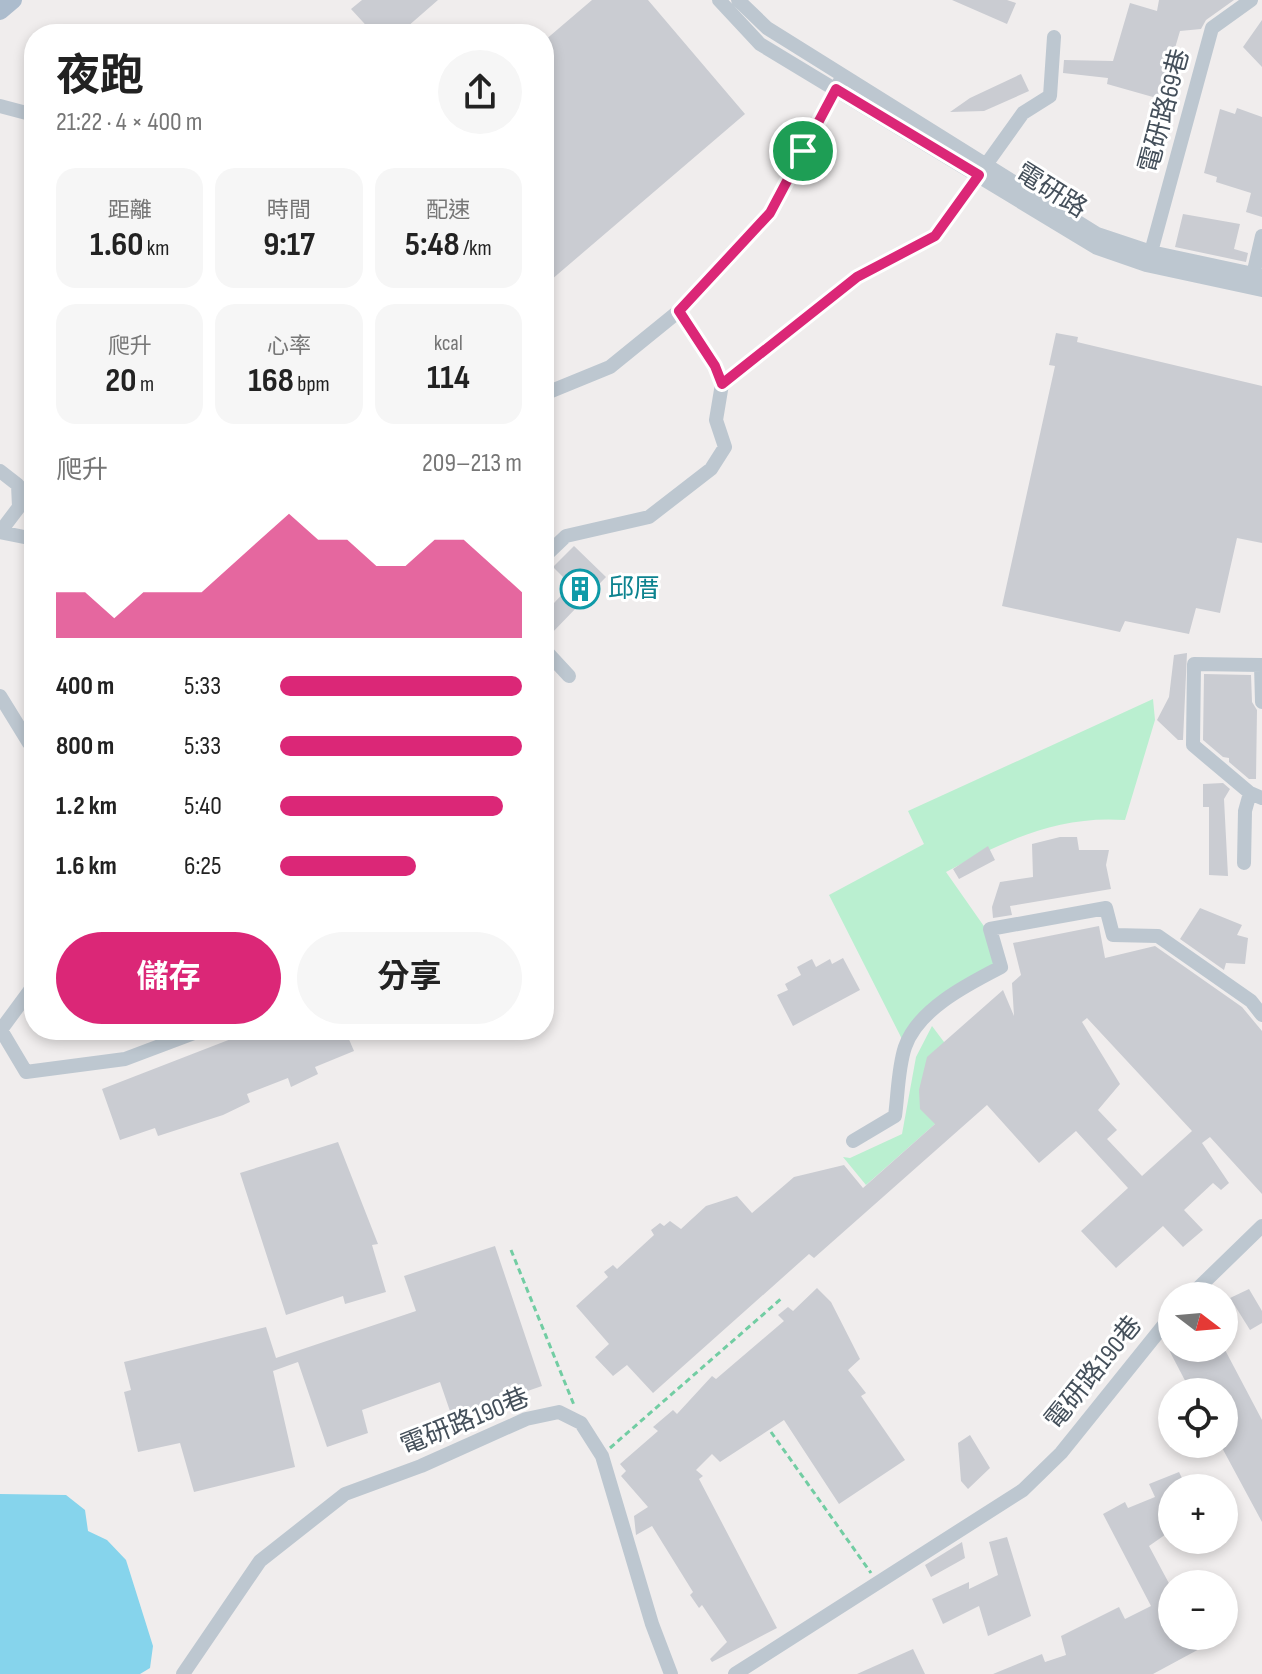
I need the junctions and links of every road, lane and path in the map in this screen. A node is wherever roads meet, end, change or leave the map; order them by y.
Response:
1 (13, 0) edge
2 (719, 0) edge
3 (738, 0) edge
4 (1251, 0) edge
5 (0, 11) edge
6 (1054, 37) dead end
7 (839, 82) junction
8 (0, 106) edge
9 (24, 112) edge
10 (982, 170) junction
11 (1262, 236) edge
12 (1151, 252) junction
13 (1258, 276) edge
14 (1262, 290) edge
15 (679, 311) junction
16 (722, 384) junction
17 (554, 390) edge
18 (0, 471) edge
19 (0, 532) edge
20 (24, 537) edge
21 (554, 547) edge
22 (554, 660) edge
23 (1262, 665) edge
24 (569, 676) dead end
25 (0, 696) edge
26 (1262, 702) edge
27 (24, 735) edge
28 (1256, 796) edge
29 (1244, 863) dead end
30 (24, 999) edge
31 (1262, 1015) edge
32 (1, 1031) edge
33 (175, 1040) edge
34 (853, 1141) dead end
35 (1262, 1226) edge
36 (511, 1250) dead end
37 (1204, 1282) edge
38 (782, 1298) dead end
39 (1158, 1332) edge
40 (581, 1423) junction
41 (771, 1432) dead end
42 (602, 1456) junction
43 (877, 1583) junction
44 (183, 1674) edge
45 (671, 1674) edge
46 (735, 1674) edge

1 - 5 main road
2 - 7 street, 電研路
3 - 7 street, 電研路
4 - 12 street, 電研路69巷
6 - 10 street
7 - 10 street, 電研路
7 - 15 street
8 - 9 street
10 - 12 street, 電研路
10 - 14 street, 電研路
10 - 16 street
11 - 13 street
12 - 13 street, 電研路
15 - 16 street
15 - 17 street
16 - 21 street
18 - 19 street
19 - 20 street
22 - 24 street
23 - 26 street
23 - 28 street
25 - 27 street
28 - 29 street
30 - 32 street
31 - 34 street
32 - 33 street
35 - 37 street
36 - 40 path
38 - 42 path
39 - 43 street, 電研路190巷
40 - 42 street
40 - 44 street, 電研路190巷
41 - 43 path
42 - 45 street
43 - 46 street, 電研路190巷

